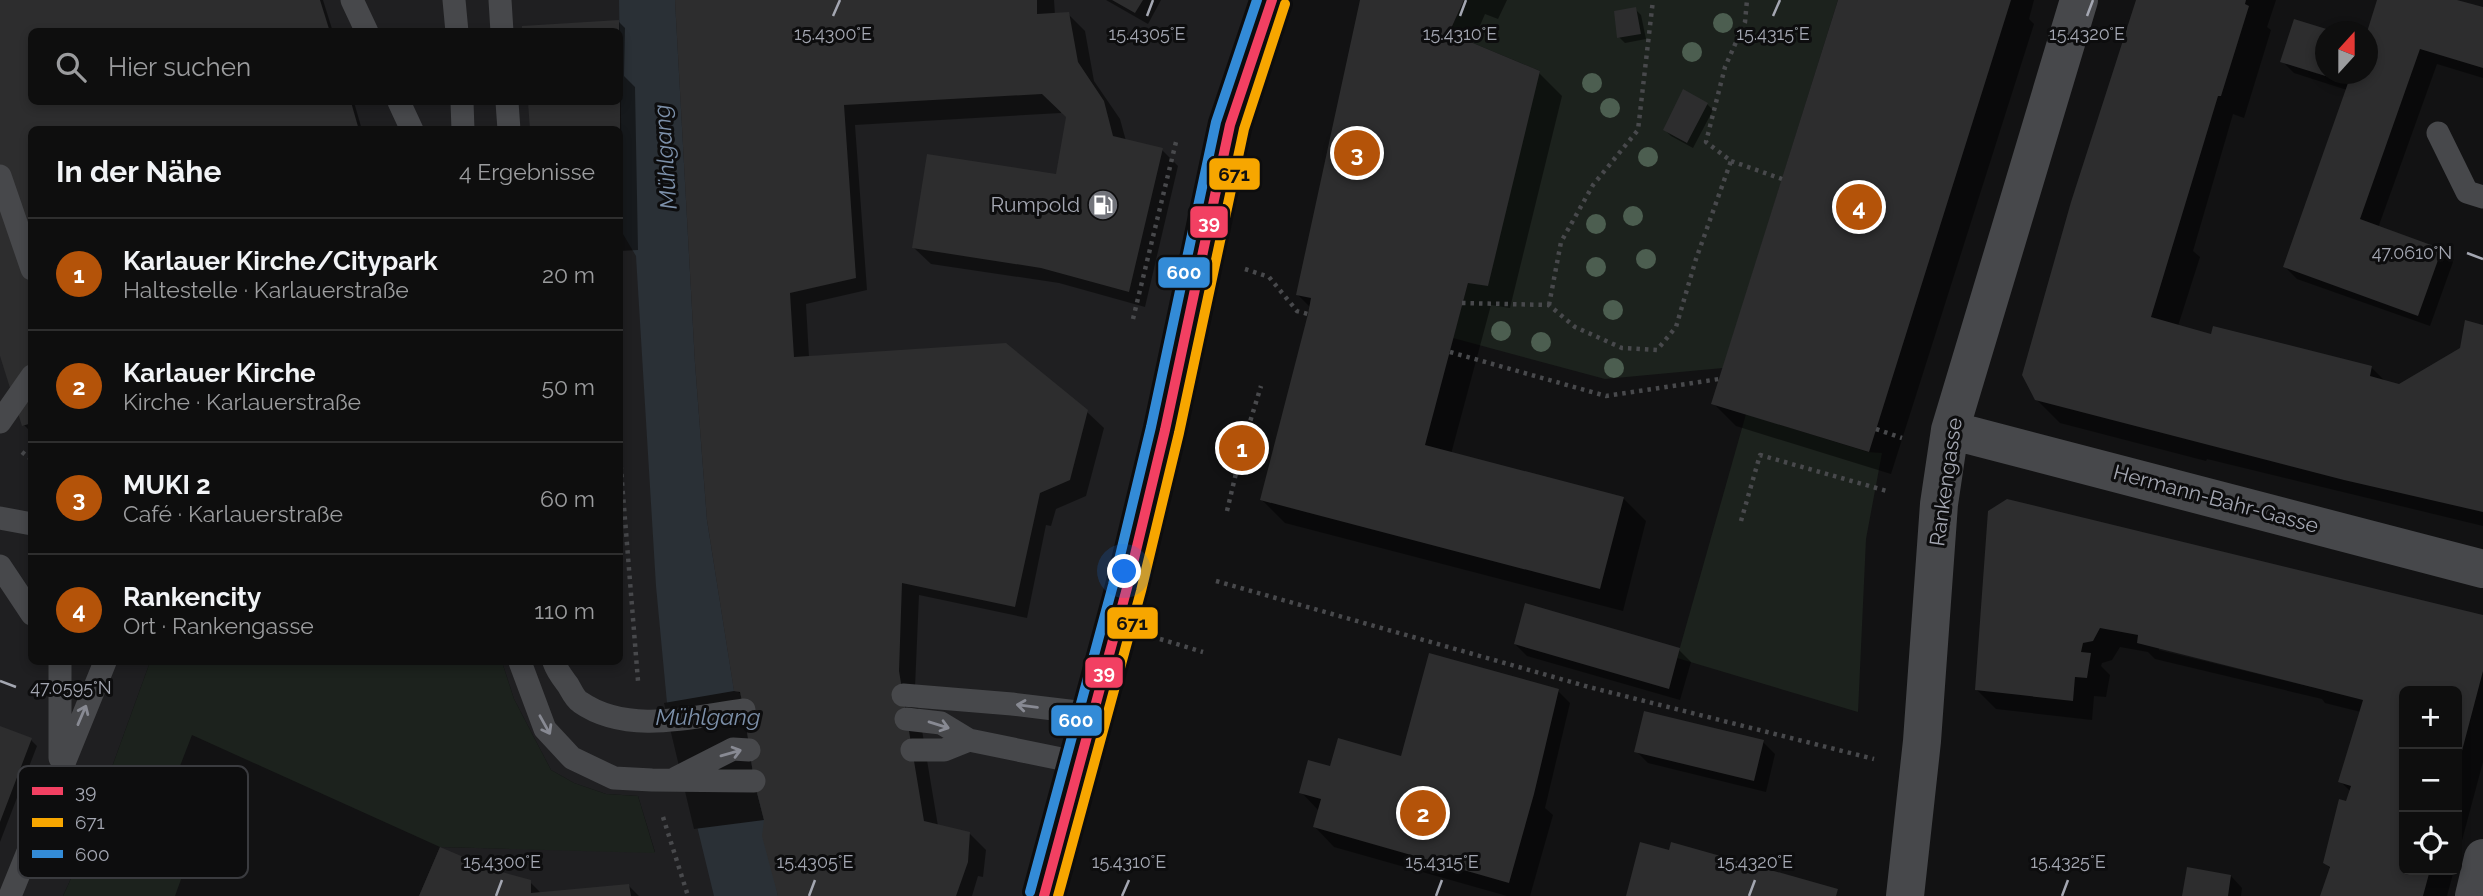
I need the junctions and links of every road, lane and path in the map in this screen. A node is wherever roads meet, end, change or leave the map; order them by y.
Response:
1 (352, 0) edge
2 (454, 0) edge
3 (500, 0) edge
4 (1272, 0) edge
5 (1653, 0) edge
6 (1747, 0) edge
7 (2080, 0) edge
8 (364, 28) edge
9 (457, 28) edge
10 (502, 28) edge
11 (400, 105) edge
12 (462, 105) edge
13 (507, 105) edge
14 (410, 126) edge
15 (463, 126) edge
16 (509, 126) edge
17 (2438, 134) dead end
18 (1172, 153) dead end
19 (1731, 161) junction
20 (0, 176) edge
21 (1782, 179) dead end
22 (2483, 197) edge
23 (1202, 254) junction
24 (28, 257) edge
25 (1462, 303) dead end
26 (1549, 305) junction
27 (1308, 314) dead end
28 (1133, 318) dead end
29 (1450, 352) dead end
30 (1719, 379) dead end
31 (28, 382) edge
32 (1261, 386) dead end
33 (0, 422) edge
34 (1950, 430) junction
35 (1887, 491) dead end
36 (623, 494) edge
37 (1227, 511) dead end
38 (0, 518) edge
39 (1741, 521) dead end
40 (28, 523) edge
41 (0, 566) edge
42 (2483, 569) edge
43 (1216, 580) dead end
44 (28, 608) edge
45 (1158, 638) dead end
46 (1203, 652) dead end
47 (60, 665) edge
48 (103, 665) edge
49 (521, 665) edge
50 (555, 665) edge
51 (639, 689) dead end
52 (903, 695) dead end
53 (744, 710) dead end
54 (1094, 714) junction
55 (906, 719) dead end
56 (969, 740) junction
57 (749, 750) dead end
58 (912, 750) dead end
59 (1082, 762) junction
60 (1882, 762) dead end
61 (60, 766) edge
62 (61, 766) edge
63 (670, 780) junction
64 (754, 781) dead end
65 (661, 809) dead end
66 (2483, 858) edge
67 (18, 876) edge
68 (10, 896) edge
69 (688, 896) edge
70 (1044, 896) edge
71 (1905, 896) edge
72 (2474, 896) edge

1 - 8 lane
2 - 9 lane
3 - 10 lane
4 - 23 main road
5 - 26 path
6 - 19 path
7 - 34 street, Rankengasse
11 - 14 lane
12 - 15 lane
13 - 16 lane
17 - 22 lane
18 - 28 path
19 - 21 path
19 - 26 path
20 - 24 lane
23 - 27 path
23 - 54 main road
25 - 26 path
29 - 30 path
31 - 33 lane
32 - 37 path
34 - 42 street, Hermann-Bahr-Gasse
34 - 71 street, Rankengasse
35 - 39 path
36 - 51 path
38 - 40 lane
41 - 44 lane
43 - 60 path
45 - 46 path
47 - 61 lane
62 -> 48 lane
49 -> 63 lane
50 - 53 lane
54 -> 52 lane
54 - 59 main road
55 -> 56 lane
56 - 58 lane
56 - 59 lane
63 -> 57 lane
59 - 70 main road
63 - 64 lane
65 - 69 path
66 - 72 street
67 - 68 lane

